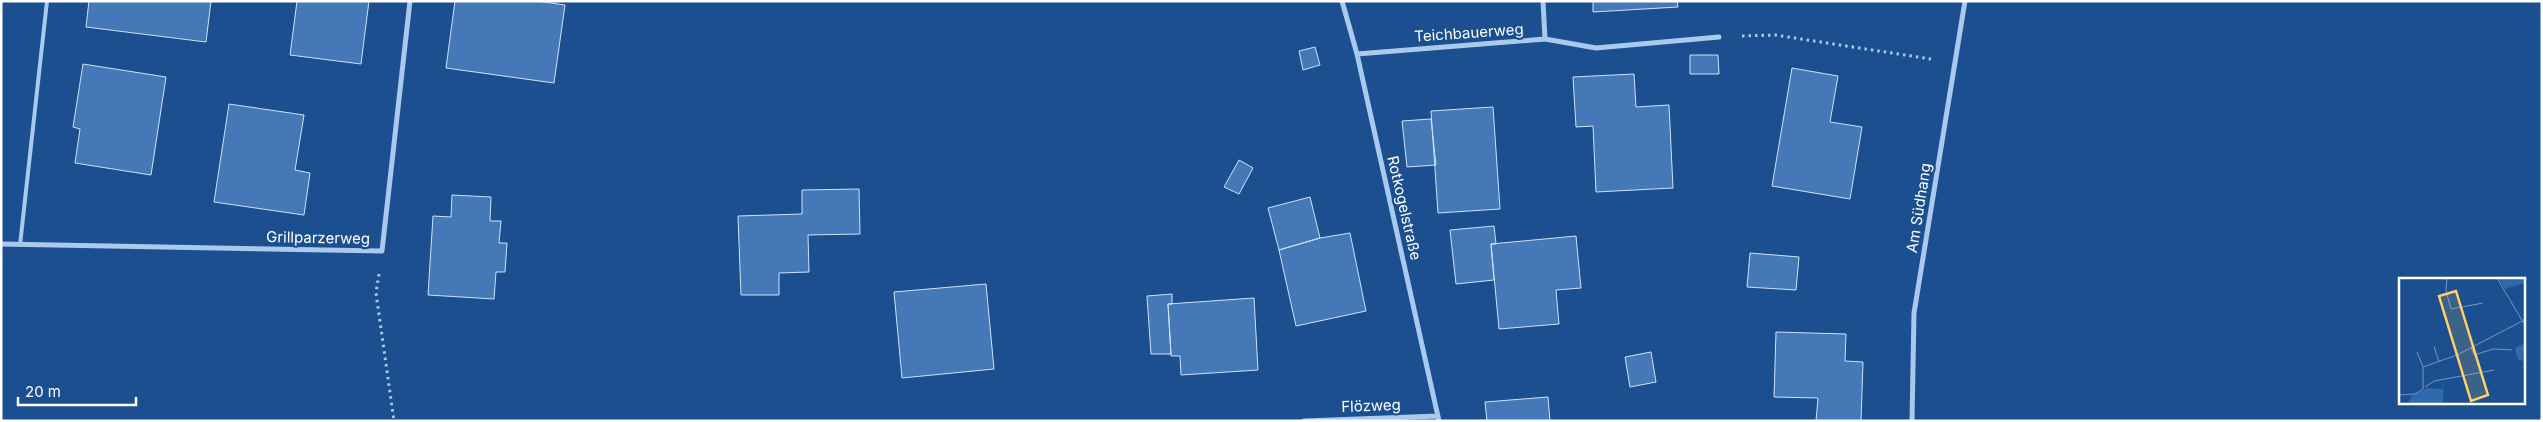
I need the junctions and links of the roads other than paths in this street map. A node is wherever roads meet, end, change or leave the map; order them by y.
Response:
1 (47, 1) edge
2 (410, 1) edge
3 (1342, 1) edge
4 (1543, 1) edge
5 (1965, 1) edge
6 (1719, 37) road end
7 (1545, 39) junction
8 (1357, 54) junction
9 (1, 244) edge
10 (20, 245) junction
11 (1438, 418) edge
12 (1304, 421) edge
13 (1912, 421) edge

1 - 10 lane
2 - 10 street, Grillparzerweg
3 - 8 street, Rotkogelstraße
4 - 7 street, Teichbauerweg
5 - 13 street, Am Südhang
6 - 7 street
7 - 8 street, Teichbauerweg
8 - 11 street, Rotkogelstraße
9 - 10 street, Grillparzerweg
11 - 12 street, Flözweg

